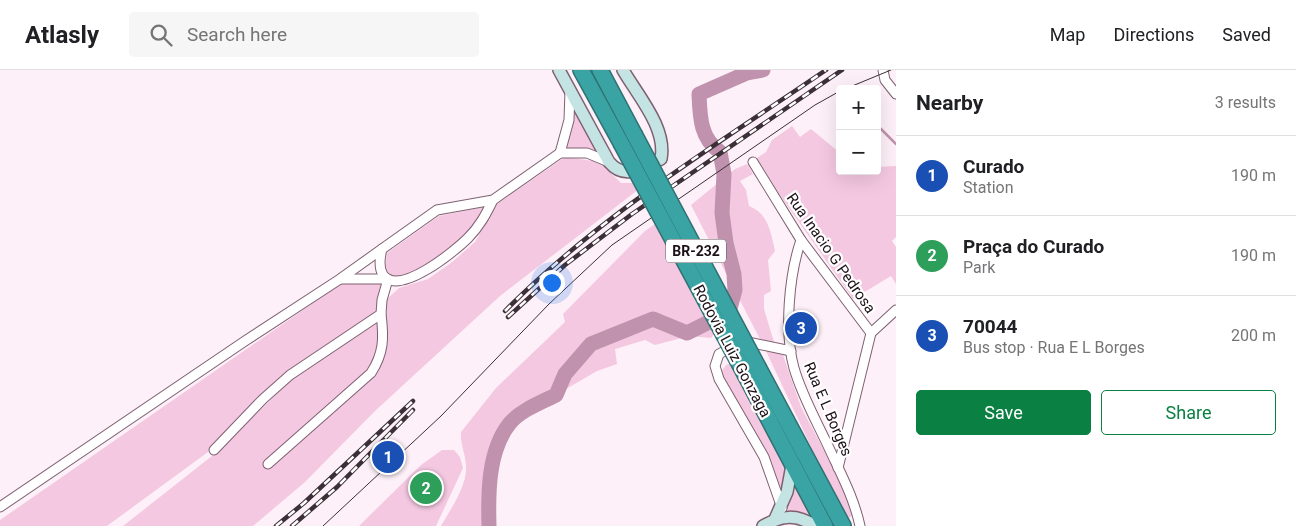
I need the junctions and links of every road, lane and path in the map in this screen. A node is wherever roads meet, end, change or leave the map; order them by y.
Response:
1 (559, 70) edge
2 (581, 70) edge
3 (600, 70) edge
4 (623, 70) edge
5 (883, 70) edge
6 (570, 91) junction
7 (896, 94) edge
8 (560, 152) junction
9 (609, 162) junction
10 (753, 162) dead end
11 (494, 200) junction
12 (801, 240) junction
13 (382, 249) junction
14 (388, 279) junction
15 (340, 280) junction
16 (896, 310) edge
17 (381, 314) junction
18 (871, 333) junction
19 (791, 351) junction
20 (752, 372) junction
21 (214, 450) dead end
22 (268, 464) dead end
23 (792, 465) junction
24 (838, 468) junction
25 (0, 507) edge
26 (782, 508) junction
27 (775, 519) junction
28 (840, 520) edge
29 (763, 526) edge
30 (815, 526) edge
31 (825, 526) edge
32 (848, 526) edge
33 (860, 526) edge

1 - 6 street
2 - 20 highway, Rodovia Luiz Gonzaga / BR-232, bridge
3 - 20 highway, Rodovia Luiz Gonzaga / BR-232, bridge
4 - 9 street
5 - 7 street
6 - 8 street
6 - 9 street
8 - 9 street
8 - 11 street
10 - 12 street, Rua Inacio G Pedrosa
11 - 13 street
11 - 14 street
12 - 18 street, Rua Inacio G Pedrosa
12 - 19 street, Rua E L Borges
13 - 14 street
13 - 15 street
14 - 15 street
14 - 17 street
15 - 25 street
16 - 18 street
17 - 21 street
17 - 22 street
18 - 24 street
19 - 24 street, Rua E L Borges
19 - 26 street
20 - 23 highway, Rodovia Luiz Gonzaga / BR-232
20 - 28 highway, Rodovia Luiz Gonzaga / BR-232
23 - 26 street
23 - 31 highway, Rodovia Luiz Gonzaga / BR-232
24 - 33 street, Rua E L Borges
26 - 27 street
27 - 29 street
27 - 30 street
28 - 32 highway, Rodovia Luiz Gonzaga

